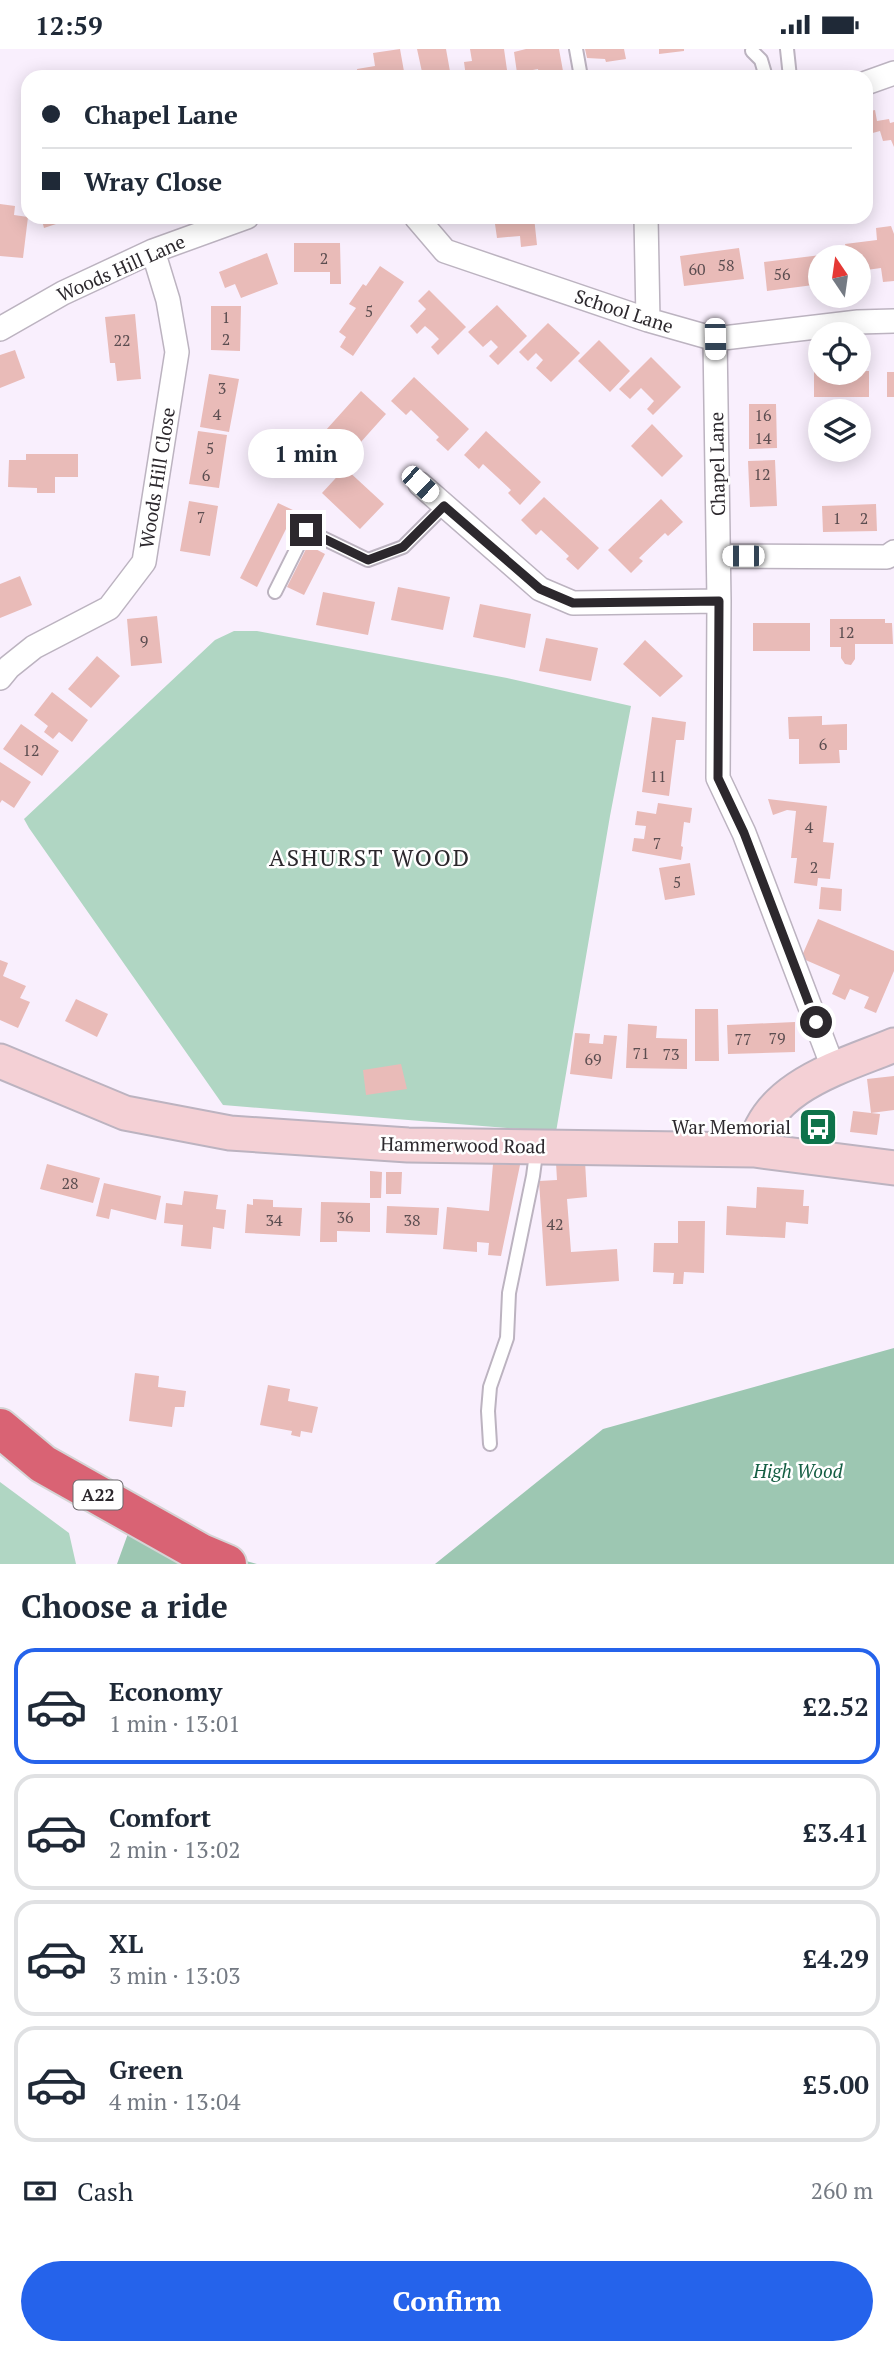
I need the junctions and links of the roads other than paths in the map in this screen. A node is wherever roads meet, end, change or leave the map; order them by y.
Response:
1 (576, 49) edge
2 (787, 49) edge
3 (752, 51) edge
4 (580, 70) edge
5 (764, 70) edge
6 (789, 70) edge
7 (894, 73) edge
8 (873, 80) edge
9 (228, 224) edge
10 (422, 224) edge
11 (646, 224) edge
12 (153, 251) junction
13 (648, 320) junction
14 (894, 321) edge
15 (0, 329) edge
16 (715, 339) junction
17 (420, 484) dead end
18 (444, 506) junction
19 (719, 556) junction
20 (892, 560) edge
21 (275, 592) dead end
22 (719, 601) junction
23 (0, 678) edge
24 (894, 1045) edge
25 (0, 1061) edge
26 (834, 1070) junction
27 (537, 1146) junction
28 (754, 1150) junction
29 (894, 1168) edge
30 (0, 1429) edge
31 (490, 1444) dead end
32 (227, 1564) edge

1 - 4 lane
2 - 6 lane
3 - 5 lane
7 - 8 street
9 - 12 street, Woods Hill Lane
10 - 13 street, School Lane
11 - 13 street
12 - 15 street, Woods Hill Lane
12 - 23 street, Woods Hill Close
13 - 16 street, School Lane
14 - 16 street, School Lane
16 - 19 street, Chapel Lane
17 - 18 street
18 - 21 lane
18 - 22 street
19 - 20 street
19 - 22 street, Chapel Lane
22 - 26 street, Chapel Lane
24 - 26 street
25 - 27 street, Hammerwood Road
26 - 28 street
27 - 28 street, Hammerwood Road
27 - 31 lane
28 - 29 street, Hammerwood Road
30 - 32 highway, A22

